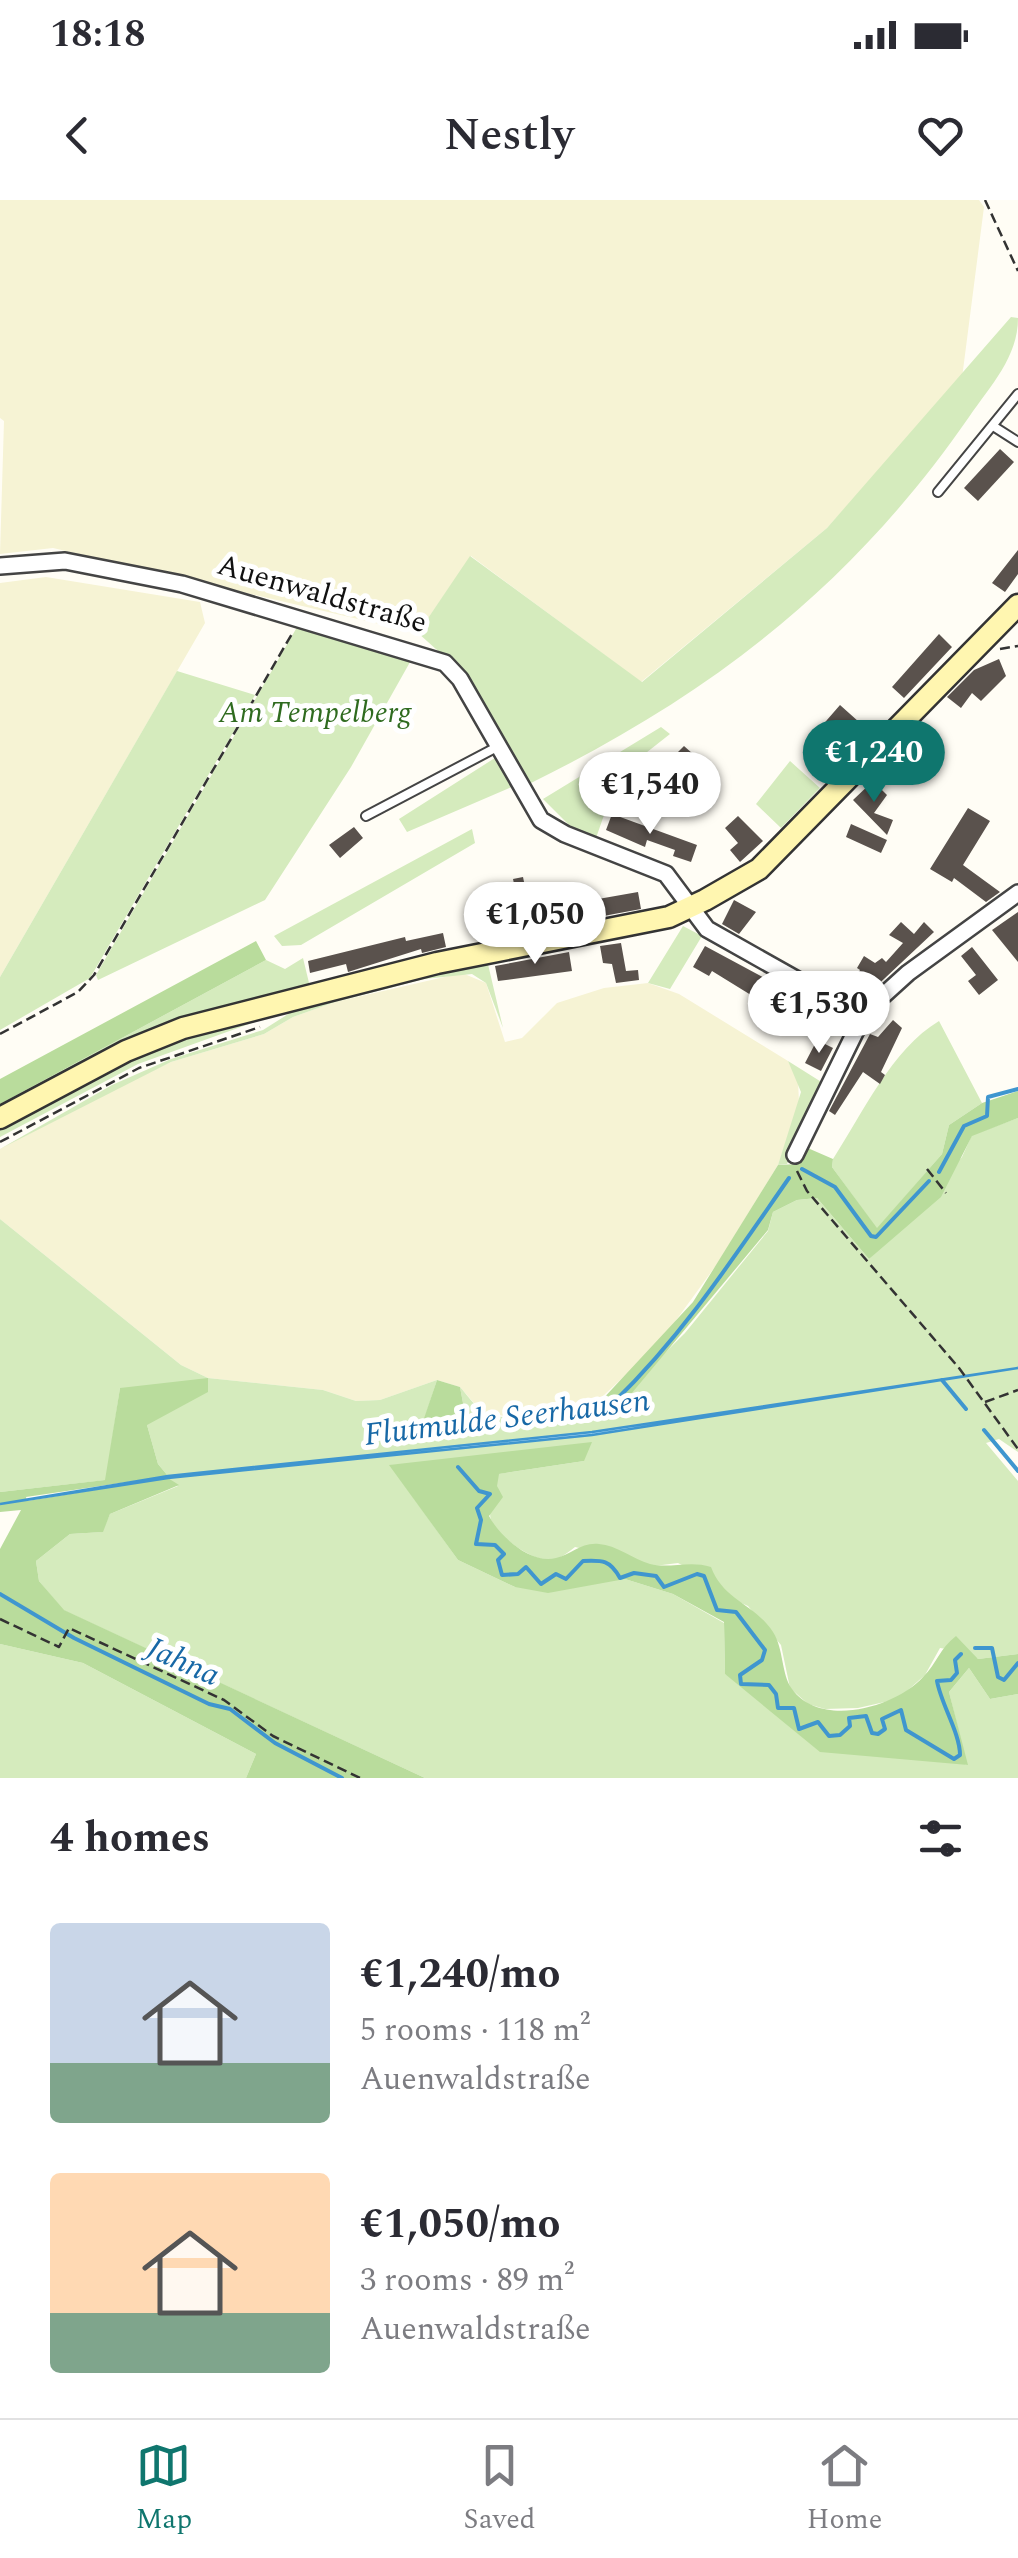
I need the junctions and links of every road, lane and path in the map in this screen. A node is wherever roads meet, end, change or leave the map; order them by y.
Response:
1 (985, 200) edge
2 (1018, 271) edge
3 (1018, 394) edge
4 (993, 426) junction
5 (1018, 442) edge
6 (938, 492) dead end
7 (0, 566) edge
8 (1017, 609) edge
9 (299, 618) junction
10 (497, 747) junction
11 (366, 816) dead end
12 (1018, 893) edge
13 (690, 907) junction
14 (865, 1012) junction
15 (272, 1020) dead end
16 (0, 1034) edge
17 (0, 1118) edge
18 (0, 1142) edge
19 (795, 1155) joint
20 (926, 1168) dead end
21 (946, 1192) dead end
22 (1018, 1390) edge
23 (984, 1402) junction
24 (1018, 1448) edge
25 (0, 1619) edge
26 (360, 1778) edge

1 - 2 path
3 - 4 lane
4 - 5 lane
4 - 6 lane
7 - 9 street, Auenwaldstraße
8 - 13 street
9 - 10 street, Auenwaldstraße
9 - 16 path
10 - 11 lane
10 - 13 street, Auenwaldstraße
12 - 14 street
13 - 14 street, Auenwaldstraße
13 - 17 street
14 - 19 street
15 - 18 path
19 - 23 path
20 - 21 path
22 - 23 path
23 - 24 path
25 - 26 path

